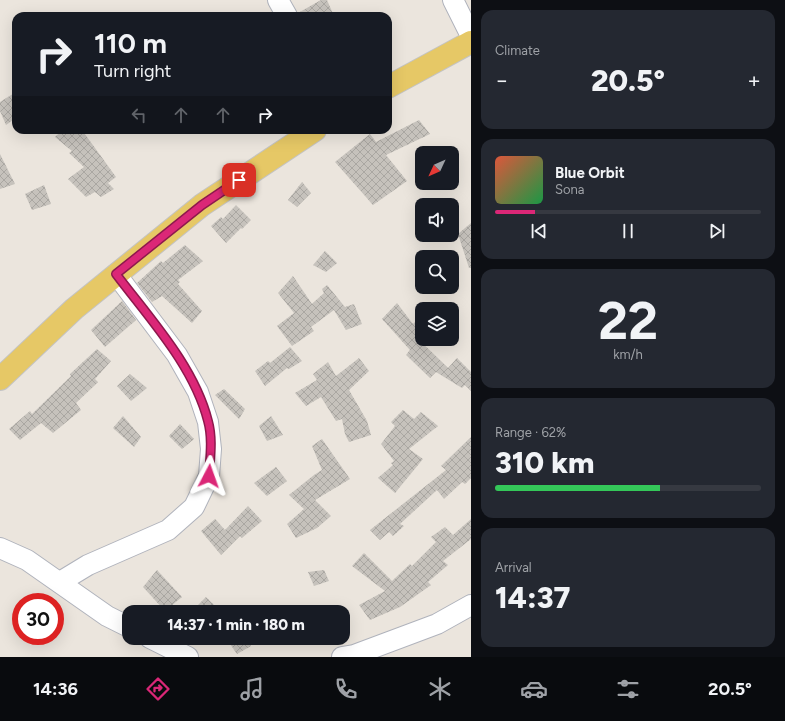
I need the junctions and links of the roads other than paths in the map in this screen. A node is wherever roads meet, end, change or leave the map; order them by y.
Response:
1 (278, 0) edge
2 (453, 0) edge
3 (285, 12) edge
4 (471, 36) edge
5 (471, 42) edge
6 (392, 85) edge
7 (309, 134) edge
8 (116, 274) junction
9 (0, 379) edge
10 (0, 548) edge
11 (60, 582) junction
12 (471, 605) edge
13 (122, 624) edge
14 (164, 645) edge
15 (188, 657) edge
16 (342, 657) edge

1 - 3 street
2 - 4 street
5 - 6 main road
7 - 8 main road
8 - 9 main road
8 - 11 street
10 - 11 street
11 - 13 street
12 - 16 street
14 - 15 street

